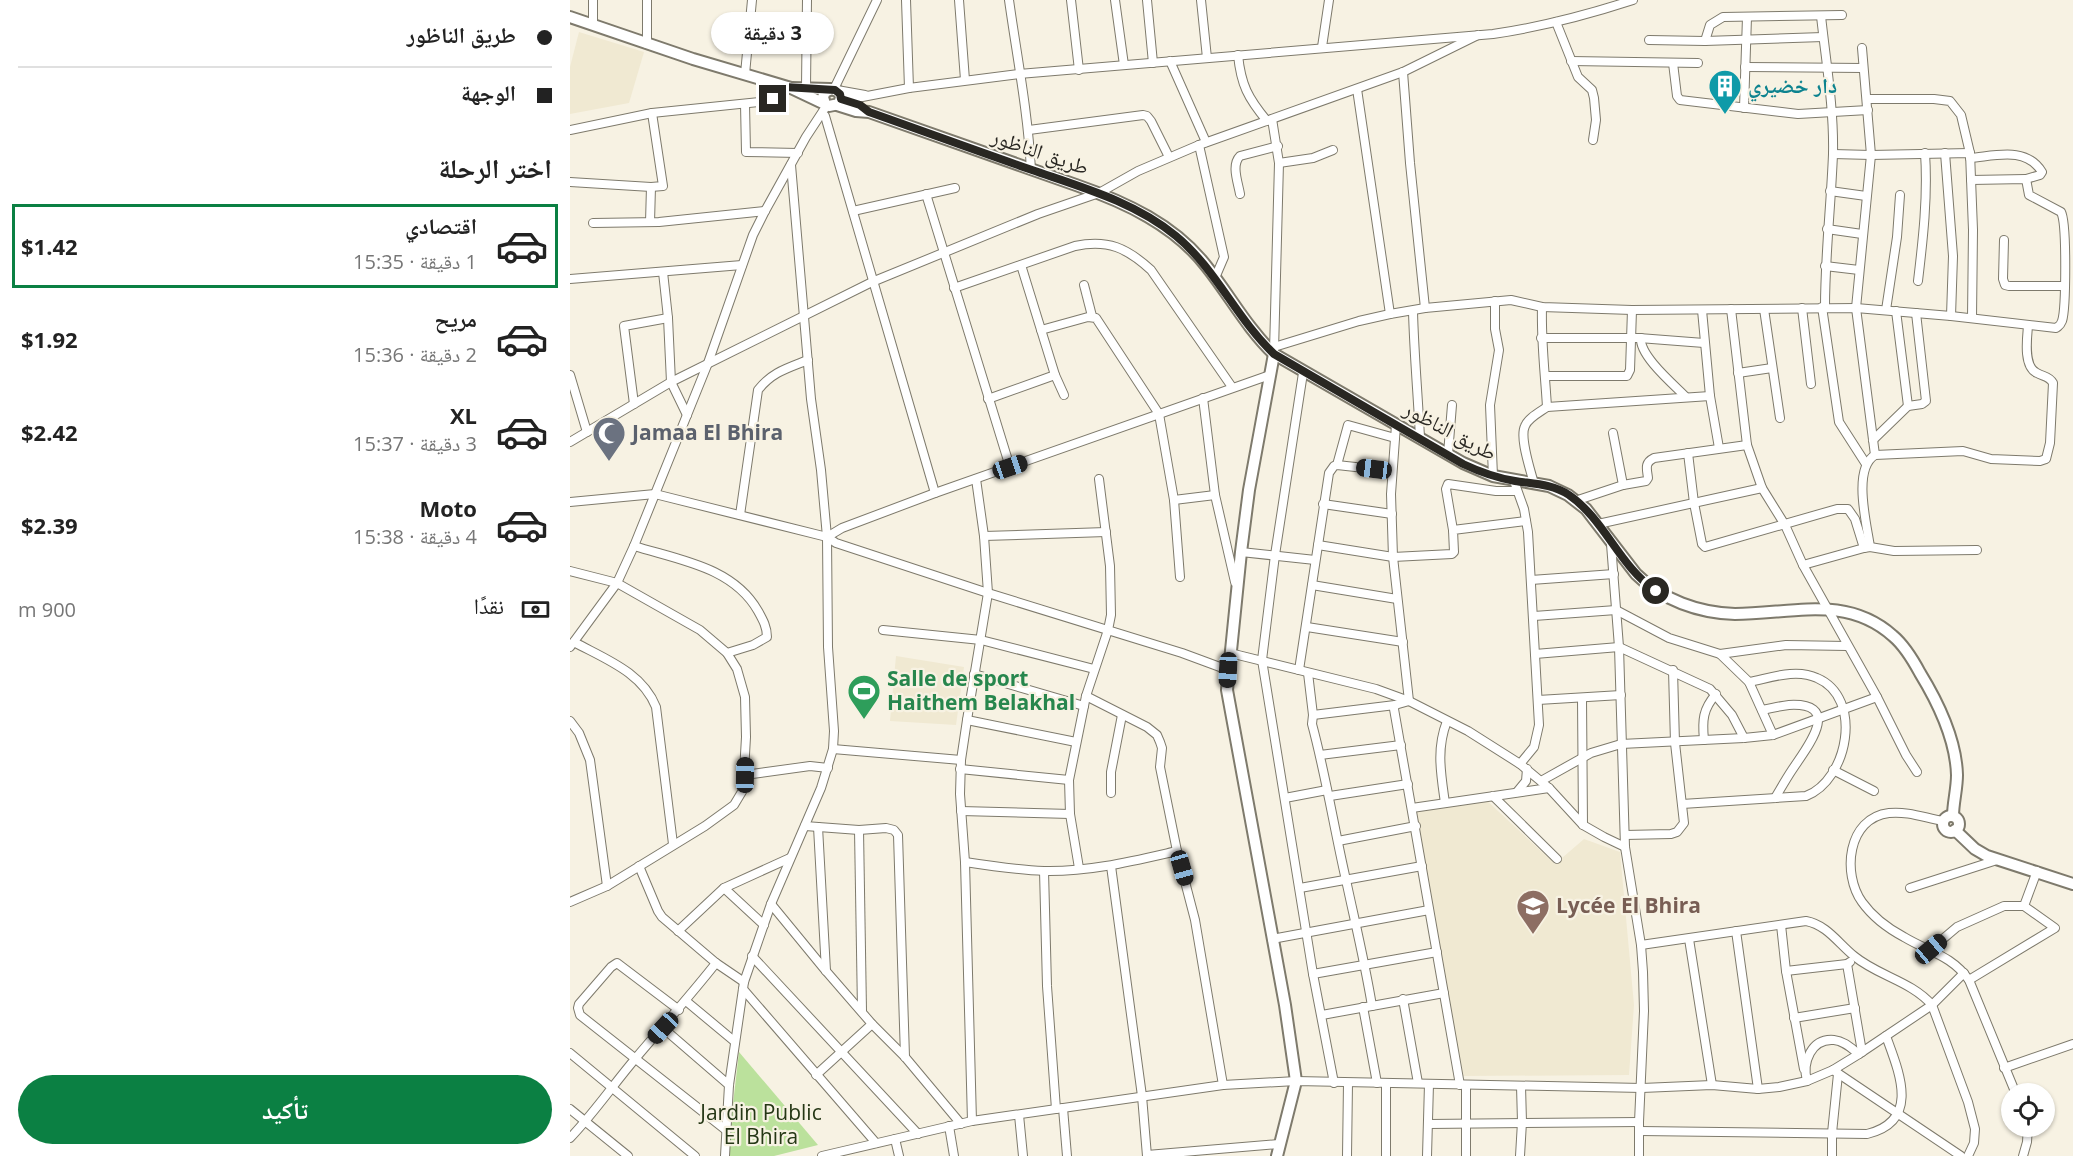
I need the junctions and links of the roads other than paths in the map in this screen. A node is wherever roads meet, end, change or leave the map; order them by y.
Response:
1 (593, 0) edge
2 (647, 0) edge
3 (752, 0) edge
4 (807, 0) edge
5 (869, 0) edge
6 (877, 0) edge
7 (906, 0) edge
8 (959, 0) edge
9 (1009, 0) edge
10 (1071, 0) edge
11 (1115, 0) edge
12 (1147, 0) edge
13 (1201, 0) edge
14 (1329, 0) edge
15 (1633, 0) edge
16 (871, 12) junction
17 (1842, 15) dead end
18 (1747, 16) junction
19 (1821, 16) junction
20 (570, 17) edge
21 (1556, 22) junction
22 (593, 24) junction
23 (1479, 35) junction
24 (1823, 37) junction
25 (1443, 39) junction
26 (1649, 40) dead end
27 (1747, 40) junction
28 (1704, 41) junction
29 (647, 44) junction
30 (1322, 47) junction
31 (1862, 48) dead end
32 (1446, 51) junction
33 (1238, 55) junction
34 (1208, 58) junction
35 (1170, 61) junction
36 (1571, 61) junction
37 (1153, 63) junction
38 (1673, 63) junction
39 (1698, 63) dead end
40 (1124, 65) junction
41 (1746, 67) junction
42 (1827, 68) junction
43 (1863, 68) junction
44 (1079, 69) junction
45 (1404, 72) junction
46 (745, 74) junction
47 (1019, 74) junction
48 (965, 80) junction
49 (788, 87) junction
50 (806, 87) junction
51 (909, 88) junction
52 (1358, 89) junction
53 (1867, 99) junction
54 (833, 100) junction
55 (745, 105) junction
56 (1744, 108) junction
57 (1868, 110) junction
58 (652, 113) junction
59 (1831, 113) junction
60 (1269, 120) junction
61 (570, 130) edge
62 (1029, 130) junction
63 (1593, 140) dead end
64 (1203, 143) junction
65 (1278, 146) junction
66 (1333, 150) dead end
67 (798, 153) junction
68 (1925, 153) junction
69 (1945, 153) junction
70 (1833, 154) junction
71 (1871, 155) junction
72 (1970, 156) junction
73 (1169, 157) junction
74 (1279, 163) junction
75 (791, 165) junction
76 (1031, 170) junction
77 (2026, 178) junction
78 (1971, 180) junction
79 (570, 182) edge
80 (651, 188) junction
81 (955, 188) dead end
82 (1830, 191) junction
83 (1099, 193) junction
84 (926, 194) junction
85 (1240, 194) dead end
86 (1900, 195) dead end
87 (1866, 196) junction
88 (765, 211) junction
89 (853, 211) junction
90 (650, 222) junction
91 (593, 223) dead end
92 (1827, 230) junction
93 (1862, 234) junction
94 (2004, 240) dead end
95 (943, 252) junction
96 (742, 265) junction
97 (1021, 265) junction
98 (1825, 266) junction
99 (1859, 270) junction
100 (663, 272) junction
101 (1215, 278) junction
102 (570, 279) edge
103 (1918, 281) dead end
104 (872, 282) junction
105 (1084, 285) dead end
106 (2064, 286) junction
107 (954, 288) junction
108 (1495, 301) junction
109 (1542, 307) junction
110 (1823, 307) junction
111 (1425, 308) junction
112 (1802, 308) junction
113 (1856, 308) junction
114 (1731, 309) junction
115 (1764, 309) junction
116 (1632, 310) junction
117 (1702, 310) junction
118 (1886, 310) junction
119 (1413, 311) junction
120 (1896, 311) junction
121 (1916, 312) junction
122 (1390, 314) junction
123 (805, 316) junction
124 (1092, 316) junction
125 (1951, 316) junction
126 (668, 318) junction
127 (1972, 318) junction
128 (2028, 326) junction
129 (1041, 330) junction
130 (1541, 338) junction
131 (1636, 338) junction
132 (1704, 343) junction
133 (1274, 351) junction
134 (808, 360) junction
135 (708, 363) junction
136 (1772, 368) junction
137 (1304, 373) junction
138 (1737, 373) junction
139 (570, 375) edge
140 (1055, 375) junction
141 (1270, 375) junction
142 (1545, 376) junction
143 (671, 381) junction
144 (1811, 384) dead end
145 (1232, 387) junction
146 (1064, 395) dead end
147 (1685, 396) junction
148 (1710, 396) junction
149 (1203, 398) junction
150 (988, 399) junction
151 (634, 404) junction
152 (1452, 405) dead end
153 (1908, 406) junction
154 (1547, 407) junction
155 (1159, 414) junction
156 (687, 415) junction
157 (1780, 418) dead end
158 (1396, 425) junction
159 (588, 432) junction
160 (1613, 433) dead end
161 (1395, 438) junction
162 (1420, 438) junction
163 (1873, 440) junction
164 (570, 442) edge
165 (1747, 445) junction
166 (1719, 448) junction
167 (1689, 453) junction
168 (1448, 454) junction
169 (1875, 455) junction
170 (1866, 464) junction
171 (1337, 465) junction
172 (1010, 467) junction
173 (1392, 471) junction
174 (1493, 476) junction
175 (976, 479) junction
176 (1099, 479) dead end
177 (1534, 484) junction
178 (1623, 485) junction
179 (1516, 486) junction
180 (1762, 488) junction
181 (935, 492) junction
182 (655, 494) junction
183 (1215, 495) junction
184 (1174, 500) junction
185 (1575, 501) junction
186 (570, 502) edge
187 (1694, 503) junction
188 (1323, 504) junction
189 (1392, 514) junction
190 (740, 515) junction
191 (1526, 521) junction
192 (1598, 524) junction
193 (1785, 525) junction
194 (1453, 530) junction
195 (1106, 532) junction
196 (984, 536) junction
197 (827, 537) junction
198 (1611, 544) junction
199 (1318, 545) junction
200 (634, 546) junction
201 (1867, 548) junction
202 (1977, 550) dead end
203 (1240, 552) junction
204 (1275, 555) junction
205 (1393, 557) junction
206 (1315, 560) junction
207 (1803, 565) junction
208 (570, 571) edge
209 (1614, 574) junction
210 (1180, 577) dead end
211 (1531, 580) junction
212 (617, 582) junction
213 (1312, 585) junction
214 (1237, 590) junction
215 (988, 593) junction
216 (1397, 599) junction
217 (1827, 609) junction
218 (1616, 610) junction
219 (1534, 616) junction
220 (1307, 627) junction
221 (883, 630) dead end
222 (1108, 630) junction
223 (981, 640) junction
224 (1403, 642) junction
225 (572, 645) edge
226 (1847, 646) junction
227 (1618, 647) junction
228 (727, 653) junction
229 (1230, 653) junction
230 (1535, 654) junction
231 (1720, 654) junction
232 (1262, 660) junction
233 (1094, 669) junction
234 (1228, 670) junction
235 (1299, 670) junction
236 (1673, 670) junction
237 (1308, 673) junction
238 (974, 674) junction
239 (1749, 682) junction
240 (1716, 694) junction
241 (1621, 695) junction
242 (1086, 696) junction
243 (1877, 697) junction
244 (1582, 699) junction
245 (1538, 700) junction
246 (1409, 701) junction
247 (1395, 705) junction
248 (1084, 706) junction
249 (1844, 708) junction
250 (1762, 710) junction
251 (1314, 715) junction
252 (1122, 716) junction
253 (1818, 717) junction
254 (967, 720) junction
255 (570, 721) edge
256 (1447, 721) junction
257 (1773, 735) junction
258 (1744, 738) junction
259 (1704, 740) junction
260 (1076, 742) junction
261 (1675, 743) junction
262 (1621, 744) junction
263 (1401, 745) junction
264 (833, 749) junction
265 (1320, 755) junction
266 (1582, 759) junction
267 (961, 760) junction
268 (1520, 764) junction
269 (828, 768) junction
270 (960, 769) junction
271 (1527, 769) junction
272 (1833, 770) junction
273 (1917, 772) dead end
274 (745, 775) junction
275 (1069, 780) junction
276 (1541, 781) junction
277 (1408, 784) junction
278 (1550, 788) junction
279 (1874, 791) dead end
280 (1517, 792) junction
281 (1111, 793) dead end
282 (1329, 793) junction
283 (1493, 796) junction
284 (1285, 798) junction
285 (1775, 798) junction
286 (1445, 803) junction
287 (1682, 804) junction
288 (1412, 808) junction
289 (960, 811) junction
290 (1070, 814) junction
291 (1948, 819) junction
292 (1583, 825) junction
293 (805, 826) junction
294 (1416, 826) junction
295 (818, 827) junction
296 (859, 830) junction
297 (1625, 836) junction
298 (1338, 841) junction
299 (673, 844) junction
300 (1626, 847) junction
301 (1177, 851) junction
302 (790, 858) junction
303 (1557, 859) dead end
304 (1998, 860) junction
305 (966, 862) junction
306 (639, 866) junction
307 (1111, 866) junction
308 (1422, 866) junction
309 (1079, 868) junction
310 (1044, 871) junction
311 (2037, 871) junction
312 (1346, 879) junction
313 (2073, 884) edge
314 (607, 886) junction
315 (724, 888) junction
316 (1300, 888) junction
317 (1910, 888) dead end
318 (570, 902) edge
319 (771, 904) junction
320 (2025, 906) junction
321 (1429, 910) junction
322 (1356, 923) junction
323 (764, 925) junction
324 (1781, 925) junction
325 (678, 931) junction
326 (1736, 931) junction
327 (1307, 934) junction
328 (1272, 939) junction
329 (1689, 939) junction
330 (1641, 945) junction
331 (1931, 949) junction
332 (1437, 952) junction
333 (752, 956) junction
334 (1856, 957) junction
335 (716, 963) junction
336 (1365, 964) junction
337 (1847, 964) junction
338 (826, 971) junction
339 (1786, 971) junction
340 (1313, 974) junction
341 (1966, 976) junction
342 (743, 985) junction
343 (1444, 993) junction
344 (1403, 999) junction
345 (686, 1001) junction
346 (1932, 1005) junction
347 (1367, 1006) junction
348 (1855, 1008) junction
349 (679, 1010) junction
350 (862, 1011) junction
351 (1322, 1014) junction
352 (1794, 1018) junction
353 (872, 1024) junction
354 (663, 1028) junction
355 (1887, 1036) junction
356 (734, 1041) junction
357 (2073, 1044) edge
358 (570, 1053) edge
359 (843, 1053) junction
360 (1860, 1053) junction
361 (636, 1057) junction
362 (904, 1057) junction
363 (2004, 1068) junction
364 (1804, 1069) junction
365 (1835, 1072) junction
366 (816, 1075) junction
367 (1296, 1081) junction
368 (1807, 1081) junction
369 (1334, 1083) junction
370 (1348, 1083) junction
371 (1381, 1083) junction
372 (1418, 1083) junction
373 (2011, 1083) edge
374 (1429, 1084) junction
375 (729, 1085) junction
376 (1223, 1085) junction
377 (1463, 1085) junction
378 (1712, 1085) junction
379 (1521, 1086) junction
380 (611, 1088) junction
381 (1642, 1088) junction
382 (1758, 1089) junction
383 (1142, 1096) junction
384 (1060, 1108) junction
385 (570, 1109) edge
386 (1898, 1113) junction
387 (1019, 1115) junction
388 (972, 1121) junction
389 (586, 1122) junction
390 (1522, 1122) junction
391 (1465, 1123) junction
392 (961, 1124) junction
393 (1429, 1124) junction
394 (949, 1126) junction
395 (1640, 1127) junction
396 (726, 1130) junction
397 (1832, 1133) junction
398 (918, 1134) junction
399 (2027, 1137) edge
400 (570, 1138) edge
401 (895, 1139) junction
402 (876, 1143) junction
403 (1279, 1144) junction
404 (843, 1154) edge
405 (628, 1156) edge
406 (695, 1156) edge
407 (725, 1156) edge
408 (822, 1156) edge
409 (899, 1156) edge
410 (954, 1156) edge
411 (1023, 1156) edge
412 (1067, 1156) edge
413 (1147, 1156) edge
414 (1277, 1156) edge
415 (1347, 1156) edge
416 (1386, 1156) edge
417 (1427, 1156) edge
418 (1466, 1156) edge
419 (1520, 1156) edge
420 (1639, 1156) edge
421 (1832, 1156) edge
422 (1961, 1156) edge
423 (1968, 1156) edge
424 (2023, 1156) edge

1 - 22 street
2 - 29 street
3 - 46 street
4 - 50 street
5 - 16 street
6 - 16 street
7 - 51 street
8 - 48 street
9 - 47 street
10 - 44 street
11 - 40 street
12 - 37 street
13 - 34 street
14 - 30 street
15 - 21 street
16 - 54 street
17 - 19 street
18 - 19 street
18 - 27 street
18 - 28 street
19 - 24 street
20 - 22 street
21 - 23 street
21 - 36 street
22 - 29 street
23 - 25 street
23 - 32 street
24 - 27 street
24 - 42 street
25 - 30 street
25 - 32 street
26 - 28 street
27 - 28 street
27 - 41 street
29 - 46 street
30 - 33 street
31 - 43 street
32 - 45 street
33 - 34 street
33 - 60 street
34 - 35 street
35 - 37 street
35 - 64 street
36 - 38 street
36 - 63 street
37 - 40 street
38 - 39 street
38 - 56 street
40 - 44 street
41 - 42 street
41 - 56 street
42 - 43 street
42 - 59 street
43 - 53 street
44 - 47 street
45 - 52 street
45 - 111 street
46 - 49 street
47 - 48 street
47 - 62 street
48 - 51 street
49 - 50 street
49 - 54 street
49 - 55 street
50 - 54 street
51 - 54 street
52 - 60 street
52 - 122 street
53 - 57 street
53 - 72 street
54 - 67 street
54 - 76 street, طريق الناظور
54 - 89 street
55 - 58 street
55 - 67 street
56 - 59 street
57 - 59 street
57 - 71 street
58 - 61 street
58 - 80 street
59 - 70 street
60 - 64 street
60 - 65 street
62 - 73 street
62 - 76 street
64 - 73 street
64 - 101 street
65 - 74 street
65 - 85 street
66 - 74 street
67 - 75 street
68 - 69 street
68 - 71 street
68 - 103 street
69 - 72 street
69 - 125 street
70 - 71 street
70 - 82 street
71 - 87 street
72 - 77 street
72 - 78 street
73 - 83 street
74 - 133 street
75 - 88 street
75 - 123 street
76 - 83 street, طريق الناظور
77 - 78 street
77 - 106 street
78 - 127 street
79 - 80 street
80 - 90 street
81 - 84 street
82 - 87 street
82 - 92 street
83 - 95 street
83 - 101 street, طريق الناظور
84 - 89 street
84 - 95 street
86 - 118 street
87 - 93 street
88 - 90 street
88 - 96 street
89 - 104 street
90 - 91 street
92 - 93 street
92 - 98 street
93 - 99 street
94 - 106 street
95 - 104 street
95 - 107 street
96 - 100 street
96 - 135 street
97 - 107 street
97 - 129 street
97 - 145 street
98 - 99 street
98 - 110 street
99 - 113 street
100 - 102 street
100 - 126 street
101 - 133 street, طريق الناظور
104 - 123 street
104 - 181 street
105 - 124 street
106 - 128 street
107 - 150 street
108 - 109 street
108 - 111 street
108 - 174 street
109 - 116 street
109 - 130 street
110 - 112 street
110 - 113 street
110 - 170 street
111 - 119 street
112 - 115 street
112 - 144 street
113 - 118 street
113 - 163 street
114 - 115 street
114 - 117 street
114 - 138 street
115 - 136 street
116 - 117 street
116 - 131 street
117 - 132 street
118 - 120 street
119 - 122 street
119 - 162 street
120 - 121 street
120 - 153 street
121 - 125 street
121 - 153 street
122 - 133 street
123 - 134 street
123 - 135 street
124 - 129 street
124 - 155 street
125 - 127 street
126 - 143 street
126 - 151 street
127 - 128 street
128 - 169 street
129 - 140 street
130 - 131 street
130 - 142 street
131 - 132 street
131 - 142 street
131 - 147 street
132 - 148 street
133 - 137 street, طريق الناظور
133 - 141 street
134 - 190 street
134 - 197 street
135 - 143 street
135 - 156 street
136 - 138 street
136 - 157 street
137 - 158 street, طريق الناظور
137 - 204 street
138 - 165 street
139 - 159 street
140 - 146 street
140 - 150 street
141 - 145 street
141 - 203 street
142 - 154 street
143 - 151 street
143 - 156 street
145 - 149 street
147 - 148 street
147 - 154 street
148 - 166 street
149 - 155 street
149 - 183 street
150 - 172 street
151 - 159 street
152 - 168 street
153 - 163 street
154 - 177 street
155 - 172 street
155 - 184 street
156 - 182 street
158 - 161 street
158 - 162 street, طريق الناظور
159 - 164 street
160 - 178 street
161 - 171 street
161 - 173 street
162 - 168 street, طريق الناظور
163 - 169 street
165 - 166 street
165 - 180 street
166 - 167 street
167 - 178 street
167 - 187 street
168 - 174 street, طريق الناظور
169 - 170 street
170 - 201 street
171 - 173 street
171 - 188 street
172 - 175 street
173 - 189 street
174 - 179 street, طريق الناظور
175 - 181 street
175 - 196 street
176 - 195 street
177 - 179 street, طريق الناظور
177 - 185 street, طريق الناظور
178 - 185 street
179 - 191 street
179 - 194 street
180 - 187 street
180 - 193 street
181 - 197 street
182 - 186 street
182 - 190 street
182 - 200 street
183 - 184 street
183 - 214 street
184 - 210 street
185 - 192 street, طريق الناظور
187 - 192 street
187 - 193 street
188 - 189 street
188 - 199 street
189 - 205 street
190 - 197 street
191 - 194 street
191 - 211 street
192 - 198 street, طريق الناظور
193 - 201 street
193 - 207 street
194 - 205 street
195 - 196 street
195 - 222 street
196 - 215 street
197 - 215 street
197 - 264 street
198 - 209 street
198 - 217 street, طريق الناظور
199 - 205 street
199 - 206 street
200 - 212 street
200 - 228 street
201 - 202 street
201 - 207 street
203 - 204 street
203 - 214 street
204 - 206 street
204 - 232 street
205 - 216 street
206 - 213 street
207 - 217 street
208 - 212 street
209 - 211 street
209 - 218 street
211 - 219 street
212 - 225 street
212 - 228 street
213 - 216 street
213 - 220 street
214 - 229 street
215 - 222 street
215 - 223 street
216 - 224 street
217 - 226 street
217 - 291 street, طريق الناظور
218 - 219 street
218 - 227 street
218 - 231 street
219 - 230 street
220 - 224 street
220 - 235 street
221 - 223 street
222 - 233 street
222 - 234 street
223 - 233 street
223 - 238 street
224 - 246 street
225 - 299 street
226 - 231 street
226 - 243 street
227 - 230 street
227 - 236 street
227 - 241 street
228 - 274 street
229 - 232 street
229 - 234 street
230 - 245 street
231 - 239 street
232 - 235 street
232 - 284 street
233 - 242 street
234 - 328 street
235 - 237 street
236 - 240 street
236 - 261 street
237 - 246 street
237 - 251 street
238 - 248 street
238 - 254 street
239 - 249 street
239 - 250 street
240 - 258 street
240 - 259 street
241 - 244 street
241 - 262 street
242 - 248 street
242 - 252 street
243 - 249 street
243 - 273 street
244 - 245 street
244 - 266 street
245 - 268 street
246 - 247 street
246 - 256 street
247 - 251 street
247 - 263 street
248 - 260 street
249 - 253 street
249 - 272 street
250 - 253 street
250 - 257 street
251 - 265 street
252 - 281 street
252 - 301 street
253 - 257 street
253 - 285 street
254 - 260 street
254 - 267 street
255 - 314 street
256 - 268 street
256 - 286 street
257 - 258 street
258 - 259 street
259 - 261 street
260 - 275 street
261 - 262 street
261 - 287 street
262 - 266 street
262 - 297 street
263 - 265 street
263 - 277 street
264 - 267 street
264 - 269 street
265 - 282 street
266 - 276 street
266 - 292 street
267 - 270 street
268 - 271 street
269 - 274 street
269 - 293 street
270 - 275 street
270 - 289 street
271 - 276 street
271 - 280 street
272 - 279 street
272 - 285 street
274 - 299 street
275 - 290 street
276 - 278 street
277 - 282 street
277 - 288 street
278 - 280 street
278 - 292 street
280 - 283 street
282 - 284 street
282 - 298 street
283 - 286 street
283 - 303 street
284 - 316 street
285 - 287 street
286 - 288 street
287 - 297 street
288 - 294 street
289 - 290 street
289 - 305 street
290 - 309 street
291 - 304 street
291 - 331 street
292 - 300 street
293 - 295 street
293 - 302 street
294 - 298 street
294 - 308 street
295 - 296 street
295 - 338 street
296 - 350 street
296 - 362 street
297 - 300 street
298 - 312 street
299 - 306 street
300 - 330 street
301 - 307 street
301 - 376 street
302 - 315 street
302 - 319 street
304 - 311 street
304 - 317 street
305 - 310 street
305 - 388 street
306 - 314 street
306 - 325 street
307 - 309 street
307 - 383 street
308 - 312 street
308 - 321 street
309 - 310 street
310 - 384 street
311 - 313 street
311 - 320 street
312 - 316 street
312 - 322 street
314 - 318 street
315 - 323 street
315 - 325 street
316 - 327 street
319 - 323 street
319 - 338 street
320 - 331 street
320 - 341 street
321 - 322 street
321 - 332 street
322 - 327 street
322 - 336 street
323 - 333 street
324 - 326 street
324 - 334 street
324 - 339 street
325 - 335 street
326 - 329 street
326 - 382 street
327 - 328 street
327 - 340 street
328 - 367 street
329 - 330 street
329 - 378 street
330 - 381 street
331 - 341 street
332 - 336 street
332 - 343 street
333 - 342 street
333 - 359 street
334 - 337 street
334 - 346 street
335 - 342 street
335 - 345 street
336 - 340 street
336 - 347 street
337 - 339 street
337 - 348 street
338 - 350 street
339 - 352 street
340 - 351 street
341 - 346 street
341 - 363 street
342 - 356 street
342 - 366 street
343 - 344 street
343 - 377 street
344 - 347 street
344 - 372 street
345 - 349 street
345 - 356 street
346 - 355 street
346 - 423 street
347 - 351 street
347 - 371 street
348 - 352 street
348 - 360 street
349 - 354 street
349 - 361 street
350 - 353 street
351 - 369 street
352 - 364 street
353 - 359 street
353 - 362 street
354 - 361 street
354 - 375 street
355 - 360 street
355 - 386 street
356 - 375 street
357 - 363 street
358 - 380 street
359 - 366 street
359 - 398 street
360 - 364 street
360 - 365 street
361 - 380 street
361 - 396 street
362 - 392 street
363 - 373 street
364 - 368 street
365 - 368 street
365 - 386 street
365 - 397 street
366 - 402 street
367 - 369 street
367 - 376 street
367 - 403 street
368 - 382 street
369 - 370 street
370 - 371 street
370 - 415 street
371 - 372 street
371 - 416 street
372 - 374 street
374 - 377 street
374 - 393 street
375 - 396 street
376 - 383 street
377 - 379 street
377 - 391 street
378 - 381 street
378 - 382 street
379 - 381 street
379 - 390 street
380 - 389 street
380 - 406 street
381 - 395 street
383 - 384 street
383 - 413 street
384 - 387 street
384 - 412 street
385 - 389 street
386 - 397 street
386 - 422 street
387 - 388 street
387 - 411 street
388 - 392 street
389 - 400 street
389 - 405 street
390 - 391 street
390 - 395 street
390 - 419 street
391 - 393 street
391 - 418 street
392 - 394 street
393 - 417 street
394 - 398 street
394 - 410 street
395 - 397 street
395 - 420 street
396 - 407 street
397 - 421 street
398 - 401 street
399 - 424 street
401 - 402 street
401 - 409 street
402 - 404 street
403 - 413 street
403 - 414 street
404 - 408 street

